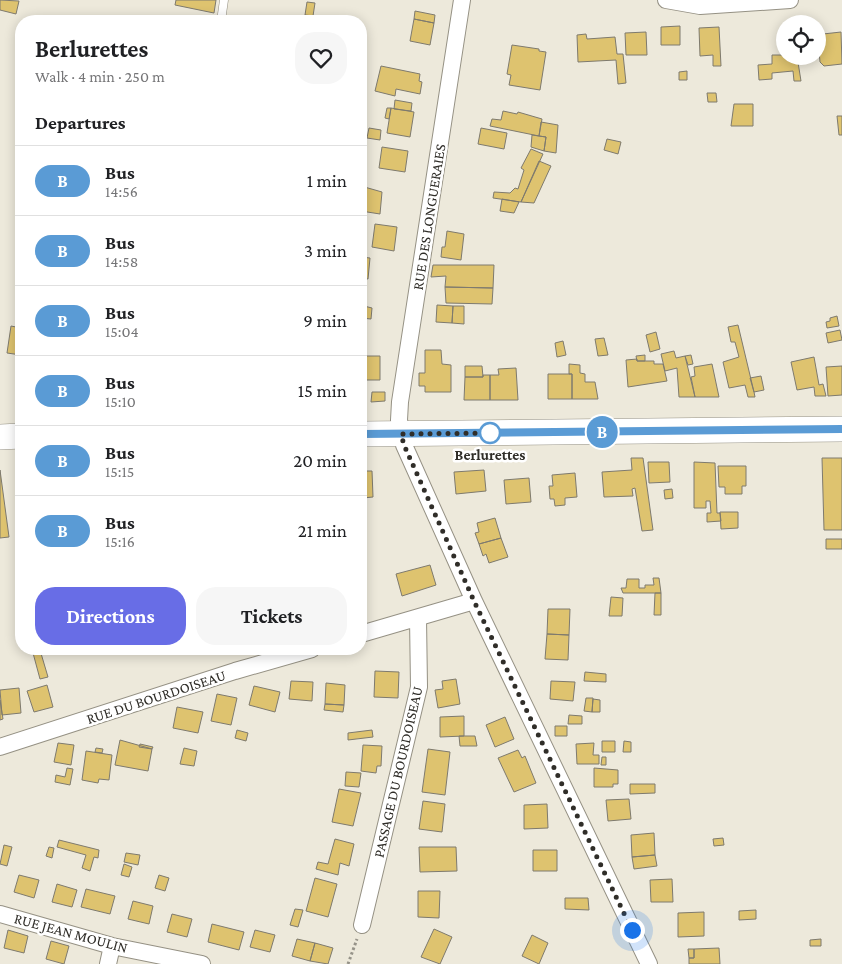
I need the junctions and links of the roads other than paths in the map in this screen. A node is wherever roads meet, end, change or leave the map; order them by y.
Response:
1 (224, 0) edge
2 (462, 0) edge
3 (666, 0) edge
4 (790, 0) edge
5 (222, 15) edge
6 (842, 429) edge
7 (367, 434) edge
8 (401, 434) junction
9 (0, 436) edge
10 (15, 436) edge
11 (474, 601) junction
12 (418, 618) junction
13 (367, 632) edge
14 (291, 655) edge
15 (0, 747) edge
16 (0, 914) edge
17 (362, 925) road end
18 (112, 946) junction
19 (108, 964) edge
20 (202, 964) edge
21 (649, 964) edge

1 - 5 lane
2 - 8 street, RUE DES LONGUERAIES
3 - 4 street
6 - 8 main road
7 - 8 main road
8 - 11 street, RUE DES LONGUERAIES
9 - 10 main road
11 - 12 street
11 - 21 street, RUE DES LONGUERAIES
12 - 13 street
12 - 17 street, PASSAGE DU BOURDOISEAU
14 - 15 street, RUE DU BOURDOISEAU
16 - 18 street, RUE JEAN MOULIN
18 - 19 street
18 - 20 street, RUE JEAN MOULIN

